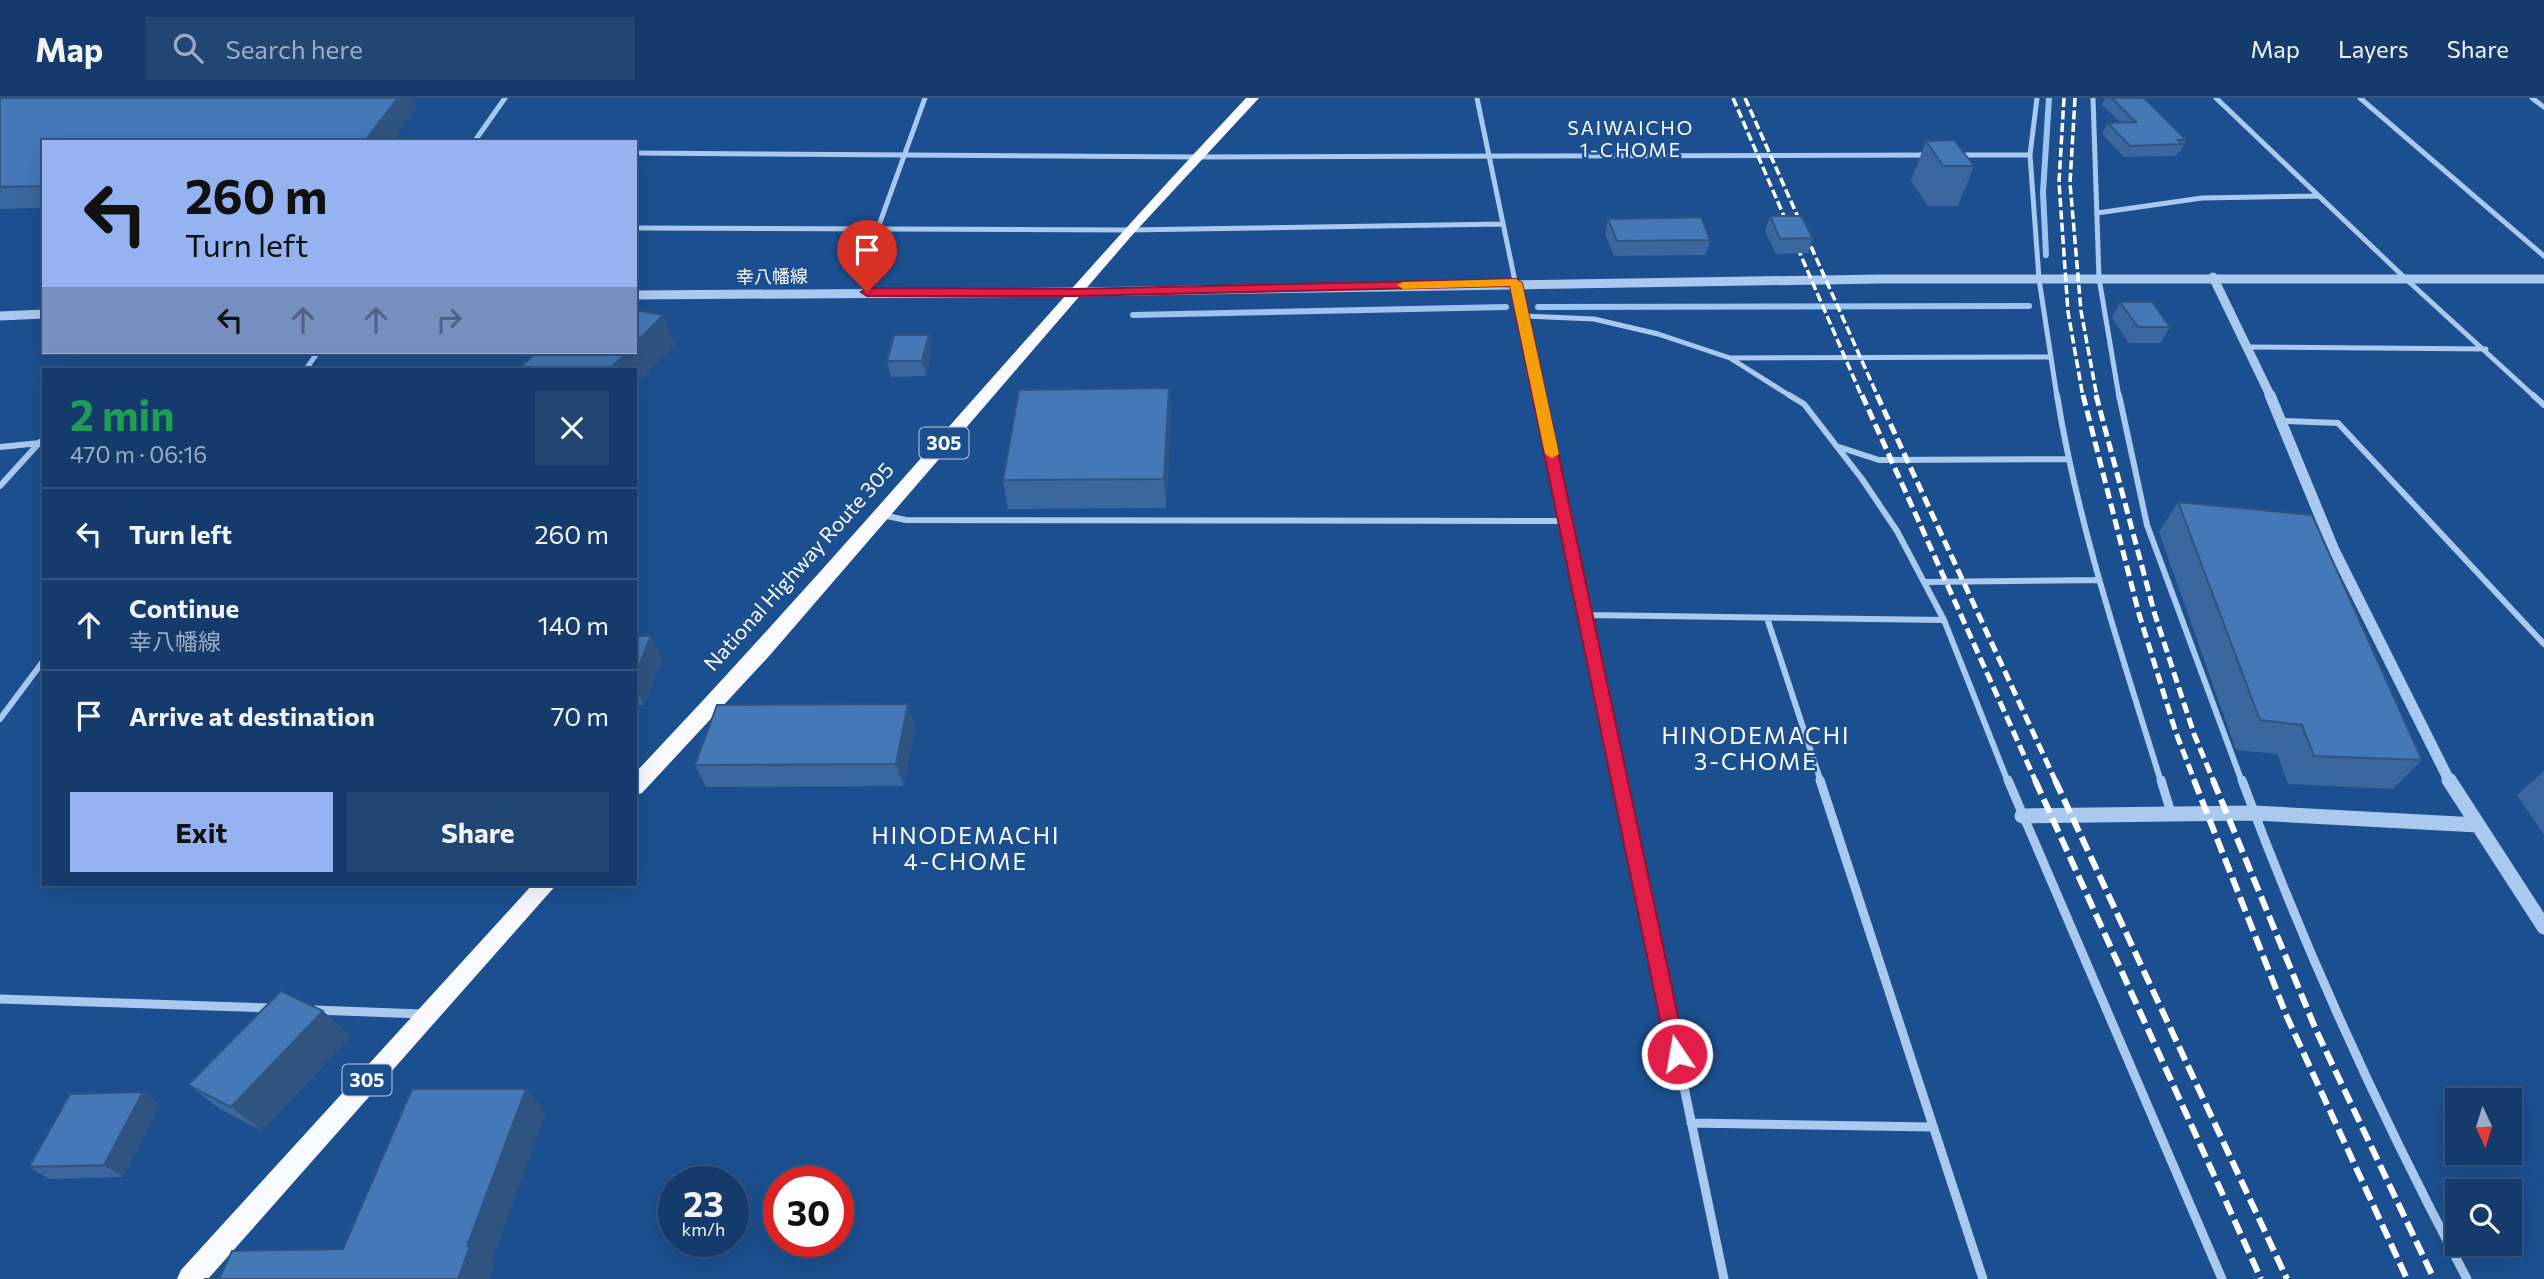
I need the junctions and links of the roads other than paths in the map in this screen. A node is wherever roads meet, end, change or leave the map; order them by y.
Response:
1 (505, 98) edge
2 (925, 98) edge
3 (1253, 98) edge
4 (1477, 98) edge
5 (2037, 98) edge
6 (2093, 98) edge
7 (2216, 98) edge
8 (2360, 98) edge
9 (2532, 98) edge
10 (2544, 107) edge
11 (475, 140) edge
12 (637, 153) edge
13 (1489, 154) junction
14 (905, 155) junction
15 (1933, 155) edge
16 (1947, 155) edge
17 (2030, 155) junction
18 (1199, 157) junction
19 (2320, 196) junction
20 (2097, 213) junction
21 (1503, 225) junction
22 (637, 228) edge
23 (877, 228) junction
24 (1129, 230) junction
25 (2544, 256) edge
26 (2099, 278) junction
27 (2213, 278) junction
28 (2039, 279) junction
29 (2406, 279) junction
30 (2544, 279) edge
31 (1516, 283) junction
32 (1076, 292) junction
33 (637, 295) edge
34 (42, 314) edge
35 (0, 316) edge
36 (1522, 316) junction
37 (2246, 346) junction
38 (2486, 349) junction
39 (2049, 357) junction
40 (1730, 358) junction
41 (2544, 405) edge
42 (2283, 421) junction
43 (42, 442) edge
44 (0, 447) edge
45 (1839, 447) junction
46 (2067, 459) junction
47 (0, 486) edge
48 (881, 515) junction
49 (1567, 521) junction
50 (2099, 580) junction
51 (1924, 582) junction
52 (1587, 615) junction
53 (1767, 618) junction
54 (1944, 620) junction
55 (2544, 644) edge
56 (42, 663) edge
57 (0, 719) edge
58 (637, 785) edge
59 (2171, 813) junction
60 (2254, 813) junction
61 (2022, 816) junction
62 (2478, 825) junction
63 (544, 886) edge
64 (2544, 927) edge
65 (0, 999) edge
66 (278, 1008) edge
67 (304, 1009) edge
68 (426, 1014) junction
69 (1691, 1123) junction
70 (1932, 1127) junction
71 (190, 1279) edge
72 (1724, 1279) edge
73 (1983, 1279) edge
74 (2221, 1279) edge
75 (2467, 1279) edge

1 - 11 street
2 - 14 street
3 - 18 highway, National Highway Route 305 / 305
4 - 13 street
5 - 17 street
6 - 20 street
7 - 19 street
8 - 25 street
9 - 10 street
12 - 14 street
13 - 15 street
13 - 18 street
13 - 21 street
14 - 18 street
14 - 23 street
16 - 17 street
17 - 28 street
18 - 24 highway, National Highway Route 305 / 305
19 - 20 street
19 - 29 street
20 - 26 street
21 - 24 street
21 - 31 street
22 - 23 street
23 - 24 street
24 - 32 highway, National Highway Route 305 / 305
26 - 27 street, 幸八幡線
26 - 28 street, 幸八幡線
26 - 60 street
27 - 29 street, 幸八幡線
27 - 37 street
28 - 31 street, 幸八幡線
28 - 39 street
29 - 30 street, 幸八幡線
29 - 38 street
31 - 32 street, 幸八幡線
31 - 36 street
32 - 33 street, 幸八幡線
32 - 48 highway, National Highway Route 305 / 305
34 - 35 street
36 - 40 street
36 - 49 street
37 - 38 street
37 - 42 street
38 - 41 street
39 - 40 street
39 - 46 street
40 - 45 street
42 - 55 street
42 - 62 street
43 - 44 street
43 - 47 street
45 - 46 street
45 - 51 street
46 - 50 street
48 - 49 street
48 - 58 highway, National Highway Route 305 / 305
49 - 52 street
50 - 51 street
50 - 59 street
51 - 54 street
52 - 53 street
52 - 69 street
53 - 54 street
53 - 70 street
54 - 61 street
56 - 57 street
59 - 60 street
59 - 61 street
60 - 62 street
60 - 75 street
61 - 74 street
62 - 64 street
63 - 68 highway, 305
65 - 66 street
67 - 68 street
68 - 71 highway, 305
69 - 70 street
69 - 72 street
70 - 73 street

